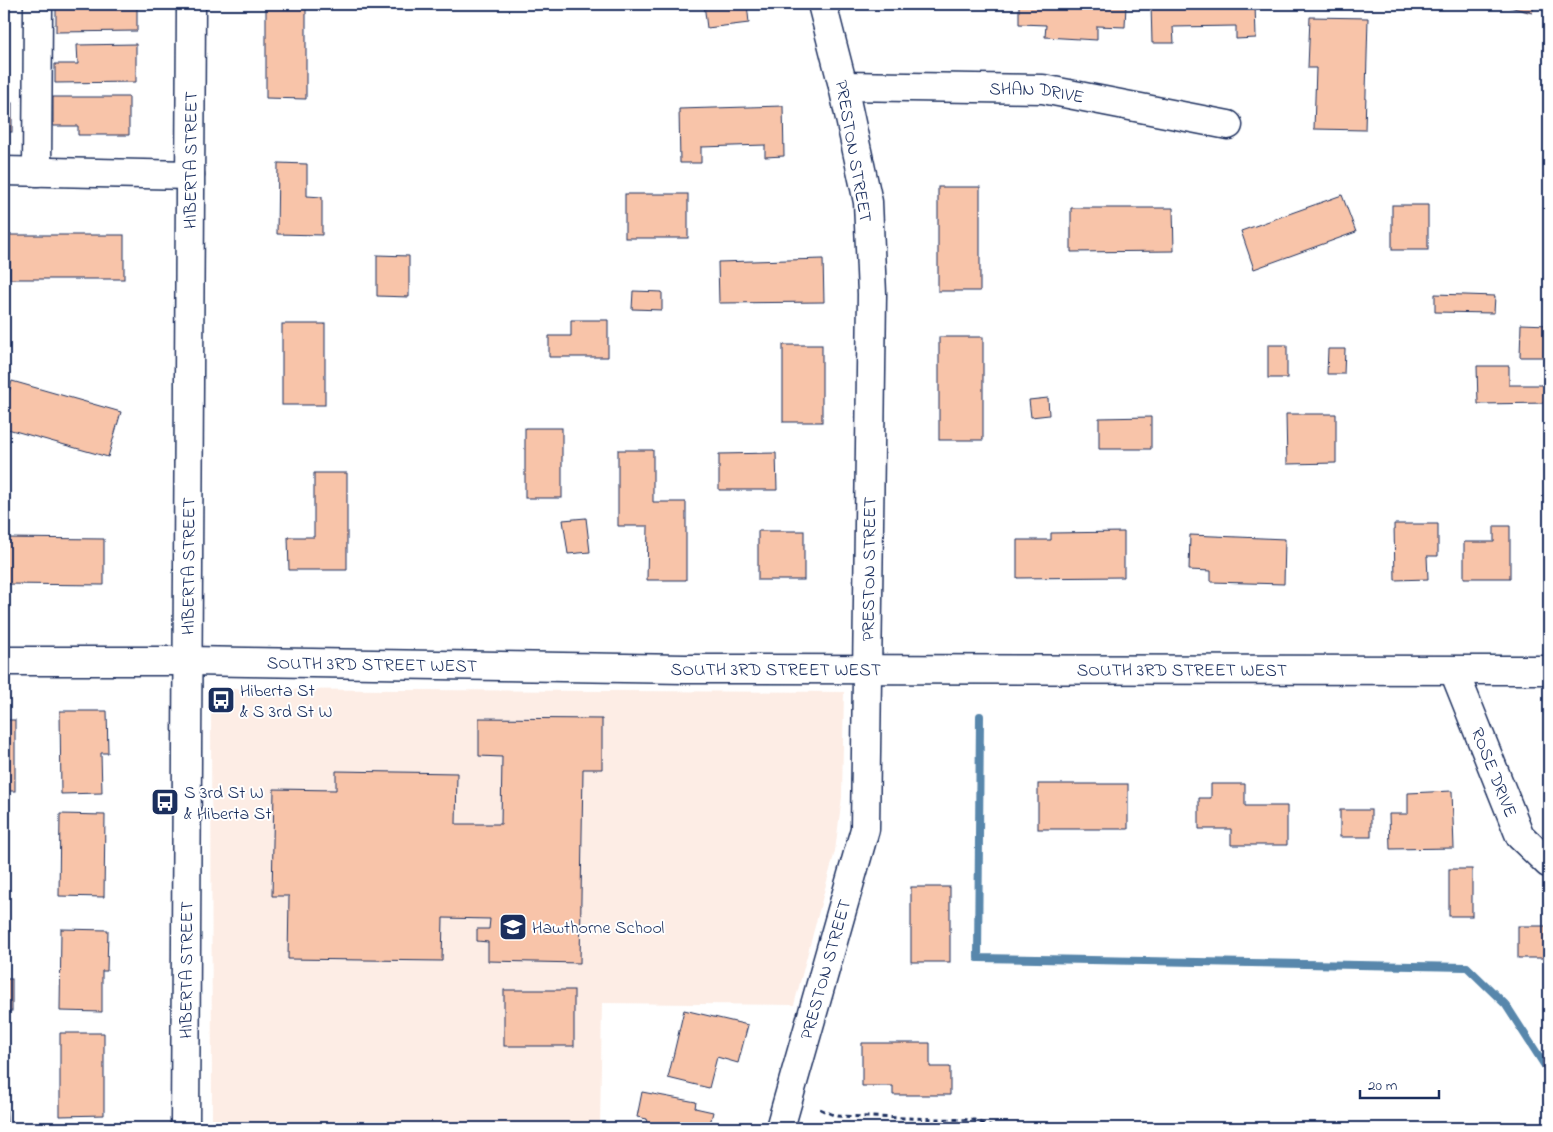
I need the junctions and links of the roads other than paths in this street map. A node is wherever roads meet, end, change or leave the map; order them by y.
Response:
1 (38, 4) edge
2 (191, 4) edge
3 (822, 4) edge
4 (843, 86) junction
5 (1228, 125) dead end
6 (4, 171) edge
7 (37, 172) junction
8 (190, 175) junction
9 (4, 661) edge
10 (188, 661) junction
11 (867, 668) junction
12 (1454, 670) junction
13 (1549, 670) edge
14 (1548, 863) dead end
15 (185, 1128) edge
16 (780, 1128) edge

1 - 7 street
2 - 8 street, HIBERTA STREET
3 - 4 street, PRESTON STREET
4 - 5 street, SHAN DRIVE
4 - 11 street, PRESTON STREET
6 - 7 street
7 - 8 street
8 - 10 street, HIBERTA STREET
9 - 10 street, SOUTH 3RD STREET WEST
10 - 11 street, SOUTH 3RD STREET WEST
10 - 15 street, HIBERTA STREET
11 - 12 street, SOUTH 3RD STREET WEST
11 - 16 street, PRESTON STREET
12 - 13 street, SOUTH 3RD STREET WEST
12 - 14 street, ROSE DRIVE

